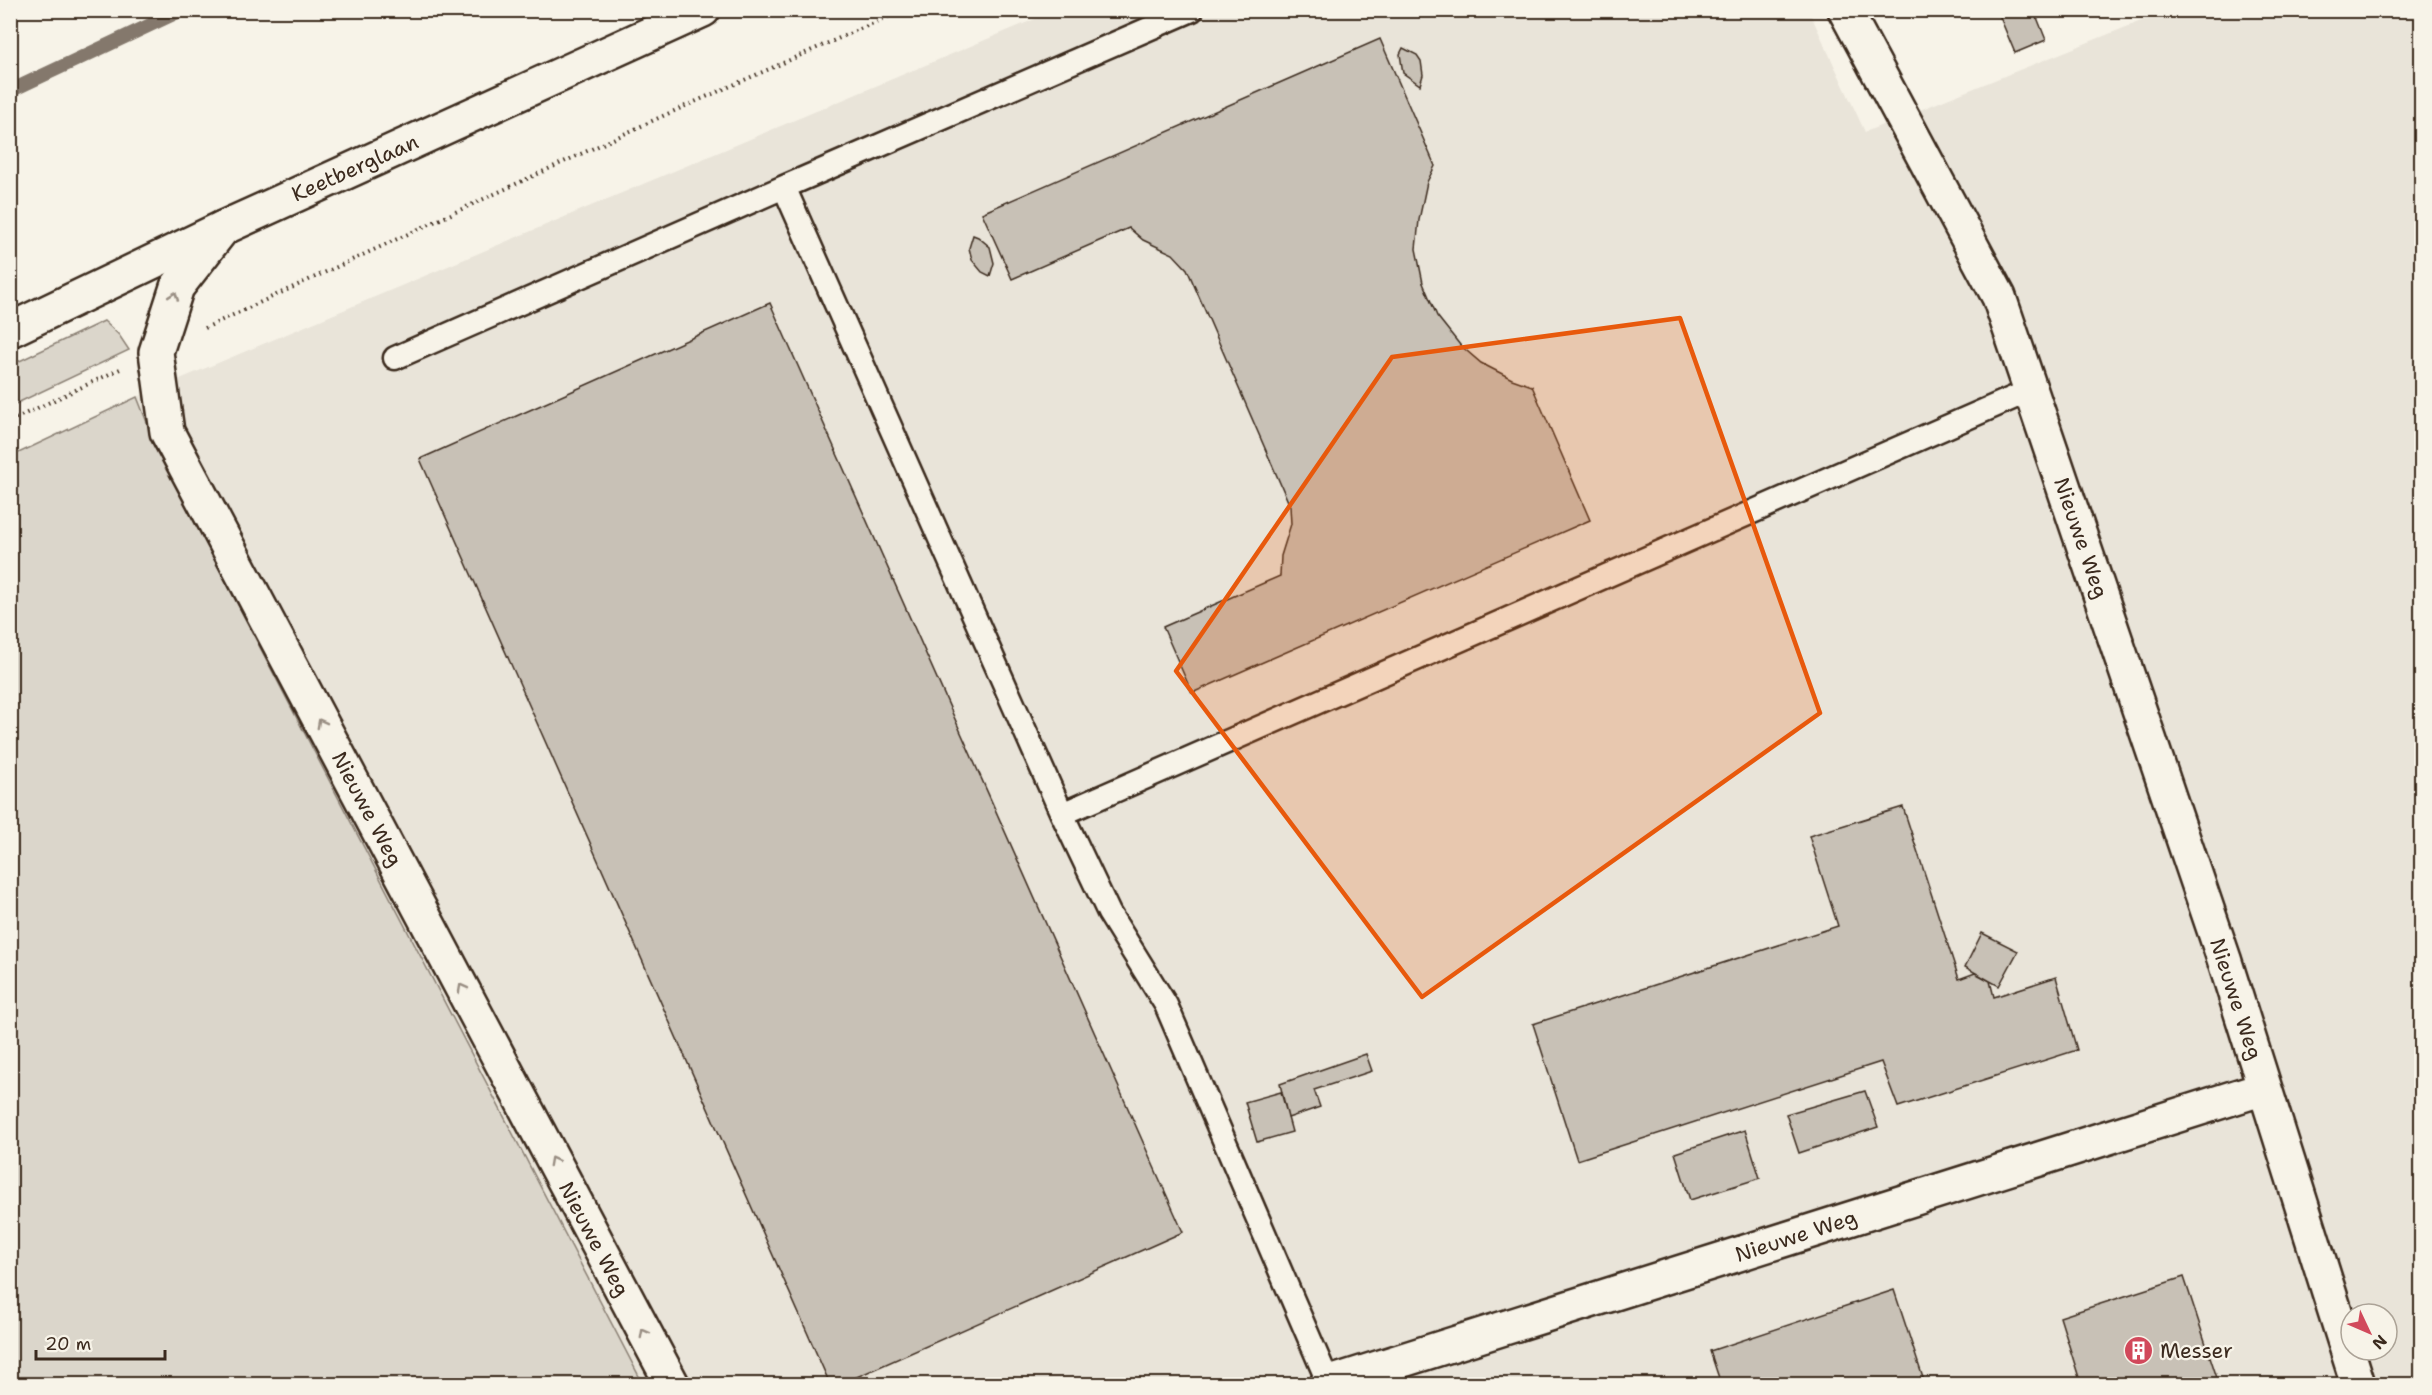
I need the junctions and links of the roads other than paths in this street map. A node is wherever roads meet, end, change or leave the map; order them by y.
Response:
1 (703, 10) edge
2 (1192, 10) edge
3 (1845, 10) edge
4 (784, 187) junction
5 (223, 228) junction
6 (10, 330) edge
7 (395, 358) dead end
8 (2031, 390) junction
9 (1062, 814) junction
10 (2264, 1088) junction
11 (672, 1384) edge
12 (1328, 1384) edge
13 (2358, 1384) edge

1 - 5 street, Keetberglaan
2 - 4 lane
3 - 8 street, Nieuwe Weg
4 - 7 lane
4 - 9 lane
5 - 6 street, Keetberglaan
11 -> 5 street, Nieuwe Weg
8 - 9 lane
8 - 10 street, Nieuwe Weg
9 - 12 lane
10 - 12 street, Nieuwe Weg
10 - 13 street, Nieuwe Weg

